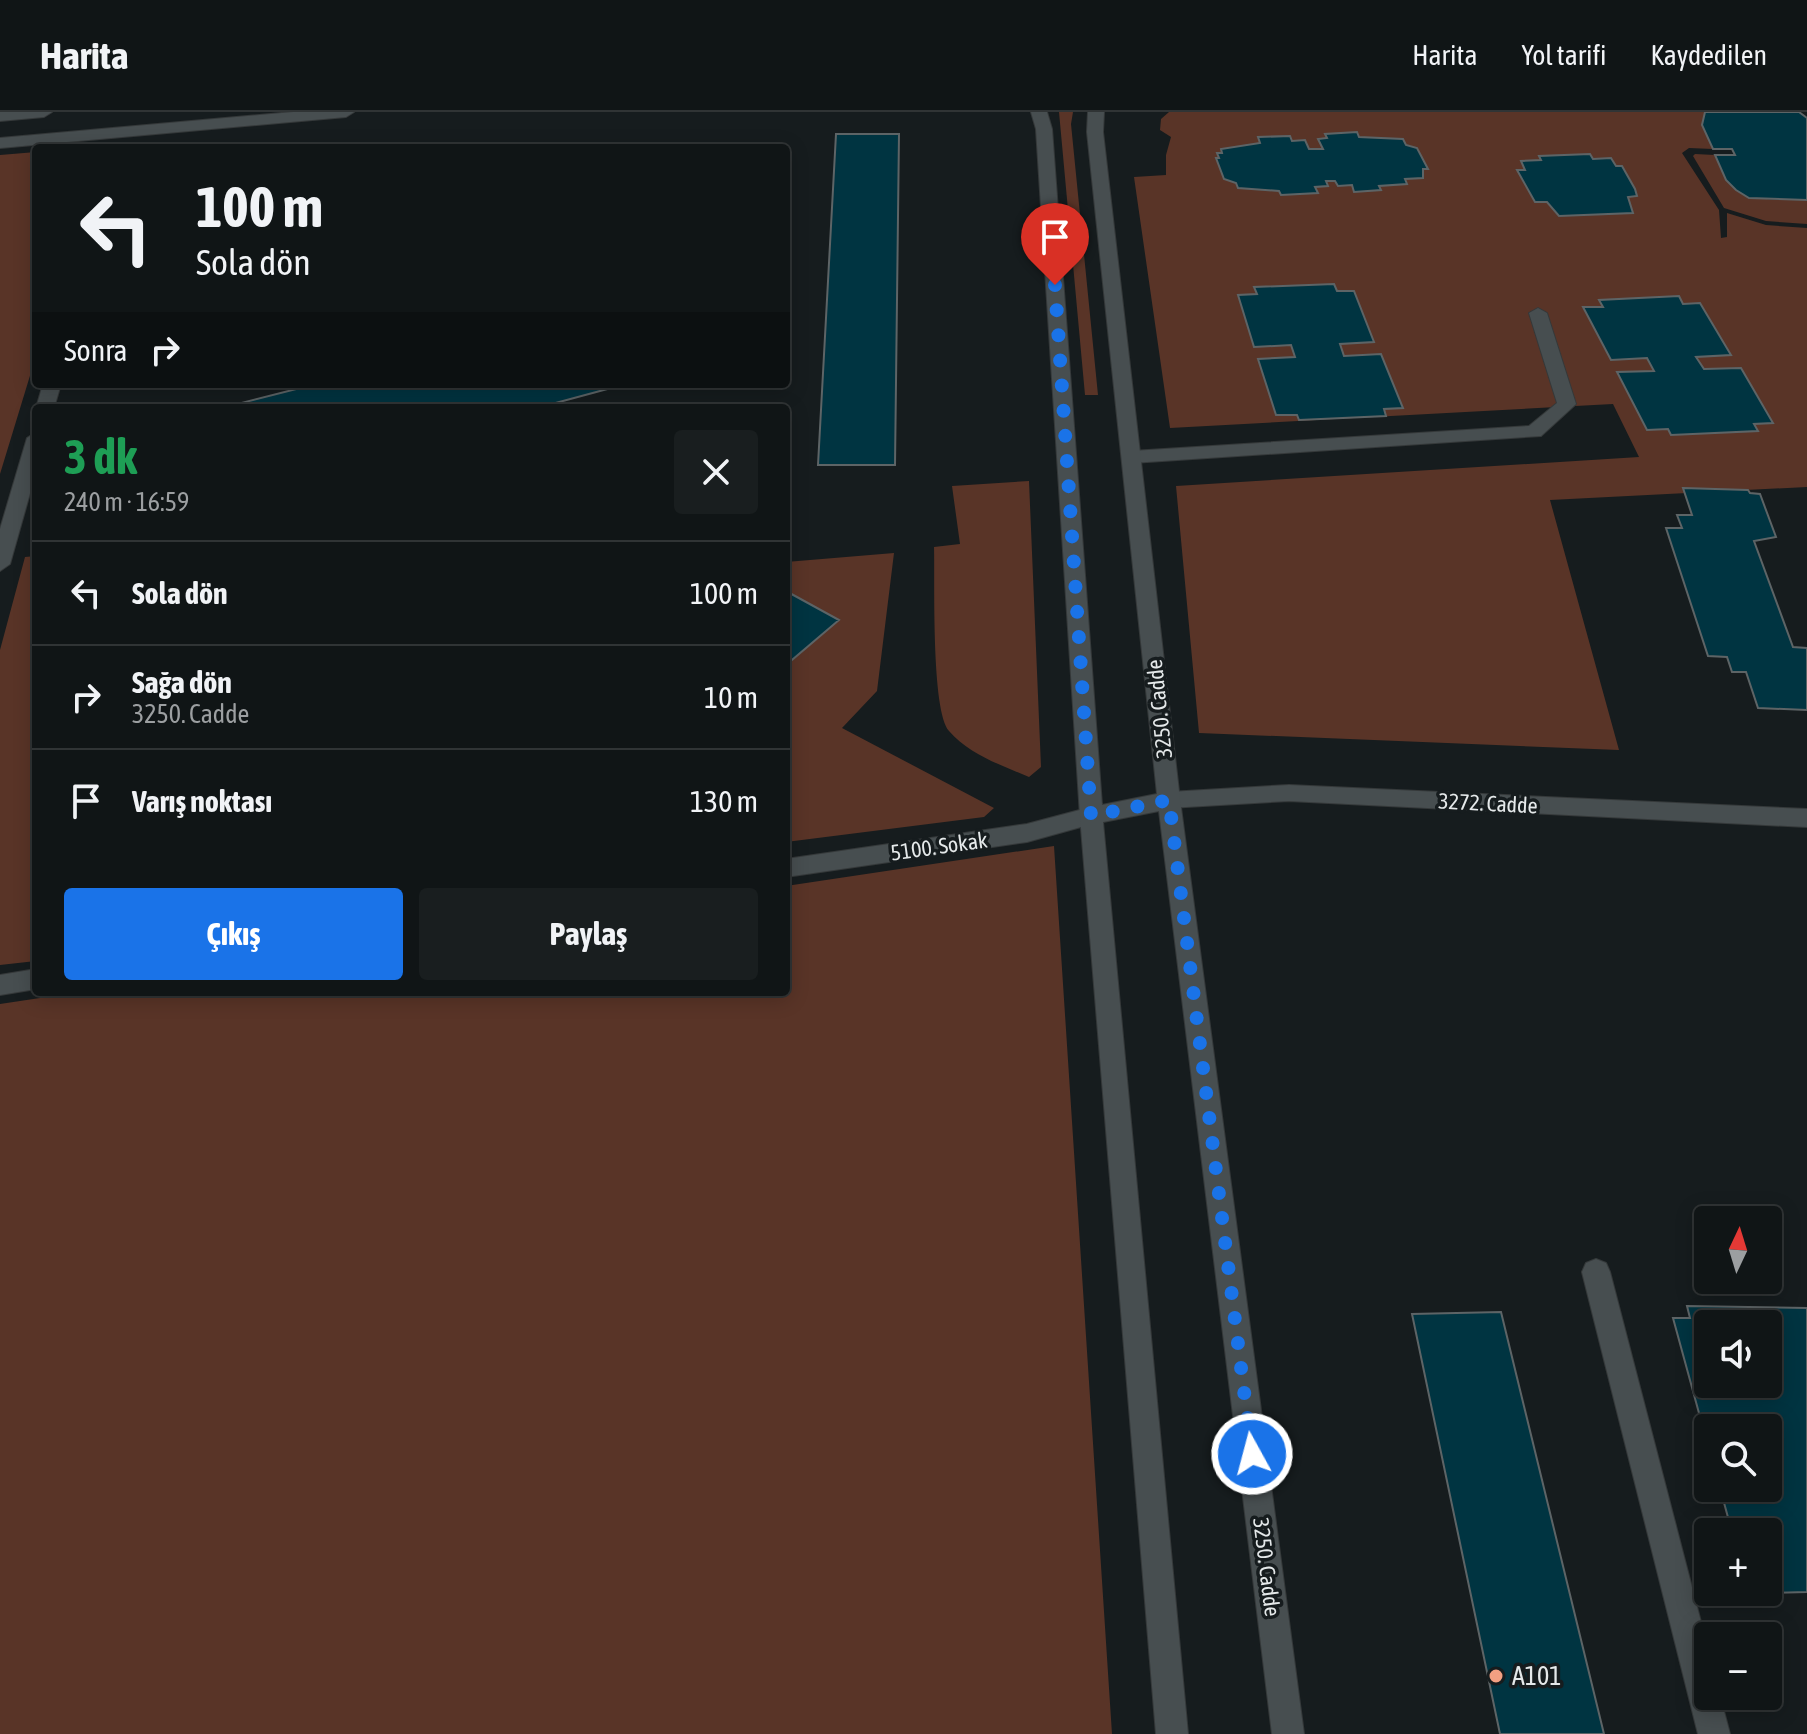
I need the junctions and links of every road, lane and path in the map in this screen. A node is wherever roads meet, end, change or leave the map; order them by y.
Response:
1 (44, 112) edge
2 (346, 112) edge
3 (1039, 112) edge
4 (1096, 112) edge
5 (0, 116) edge
6 (106, 118) dead end
7 (124, 131) junction
8 (0, 143) edge
9 (120, 144) edge
10 (1538, 313) dead end
11 (32, 452) edge
12 (1132, 457) junction
13 (0, 564) edge
14 (1169, 800) junction
15 (1091, 816) junction
16 (1807, 818) edge
17 (790, 867) edge
18 (32, 980) edge
19 (0, 985) edge
20 (1596, 1272) dead end
21 (1172, 1734) edge
22 (1288, 1734) edge
23 (1714, 1734) edge

1 - 5 street
2 - 7 street
3 - 15 street
4 - 12 street, 3250. Cadde
6 - 7 street
7 - 8 street
7 - 9 street
10 - 12 street
11 - 13 street
12 - 14 street, 3250. Cadde
14 - 15 street, 3272. Cadde
14 - 16 street, 3272. Cadde
14 - 22 street, 3250. Cadde
15 - 17 street, 5100. Sokak
15 - 21 street
18 - 19 street
20 - 23 street

